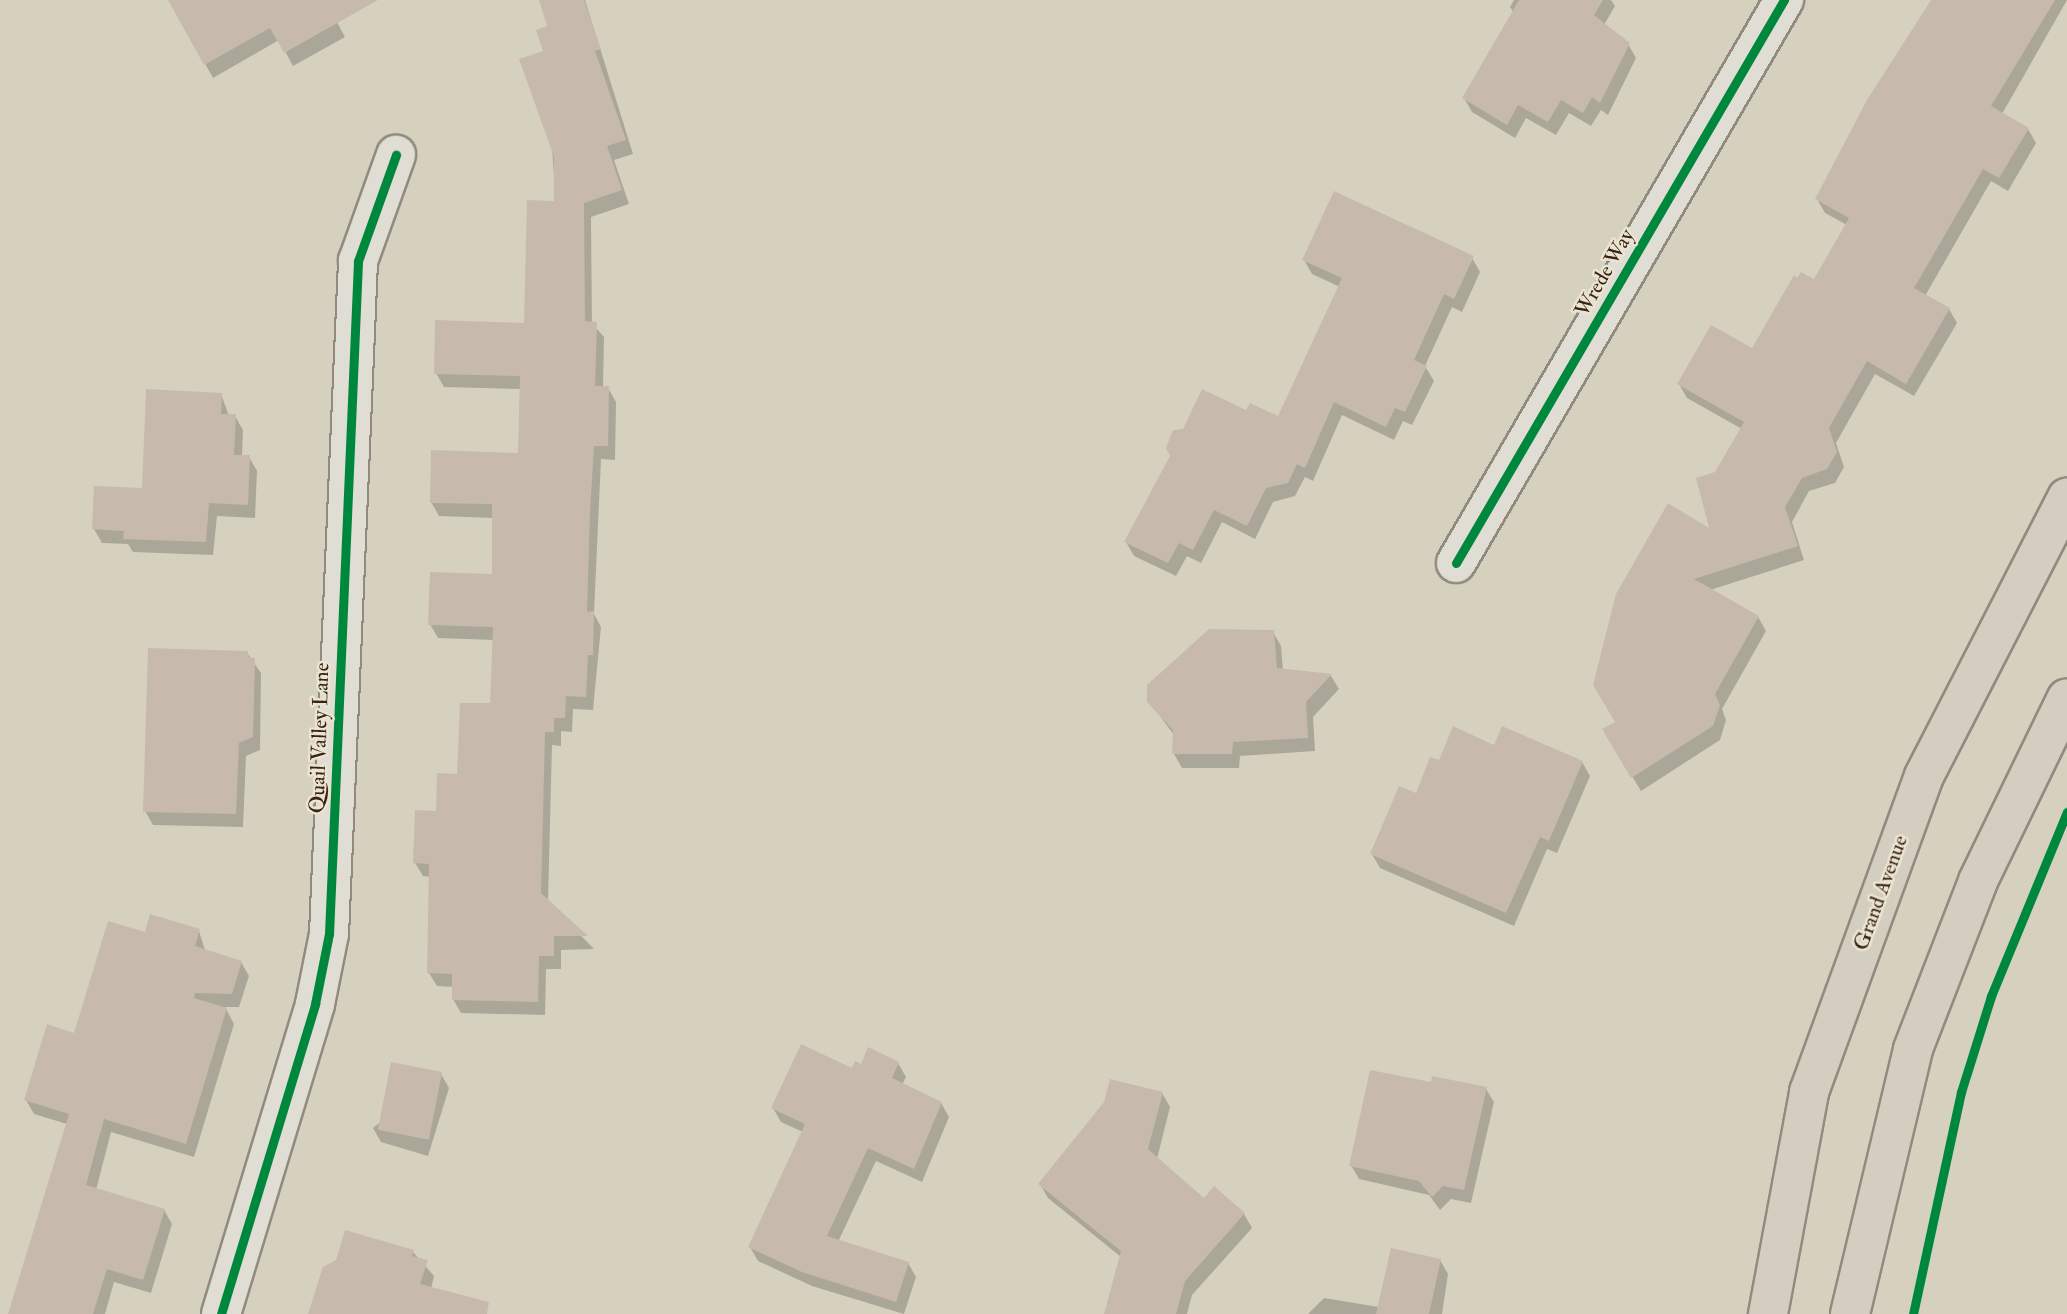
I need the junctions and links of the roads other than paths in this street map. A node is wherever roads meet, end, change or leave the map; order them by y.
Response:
1 (1784, 0) edge
2 (396, 155) dead end
3 (2067, 498) edge
4 (1456, 564) dead end
5 (2067, 698) edge
6 (221, 1314) edge
7 (1768, 1314) edge
8 (1850, 1314) edge

1 - 4 street, Wrede Way
2 - 6 street, Quail Valley Lane
3 - 7 main road, Grand Avenue
5 - 8 main road

